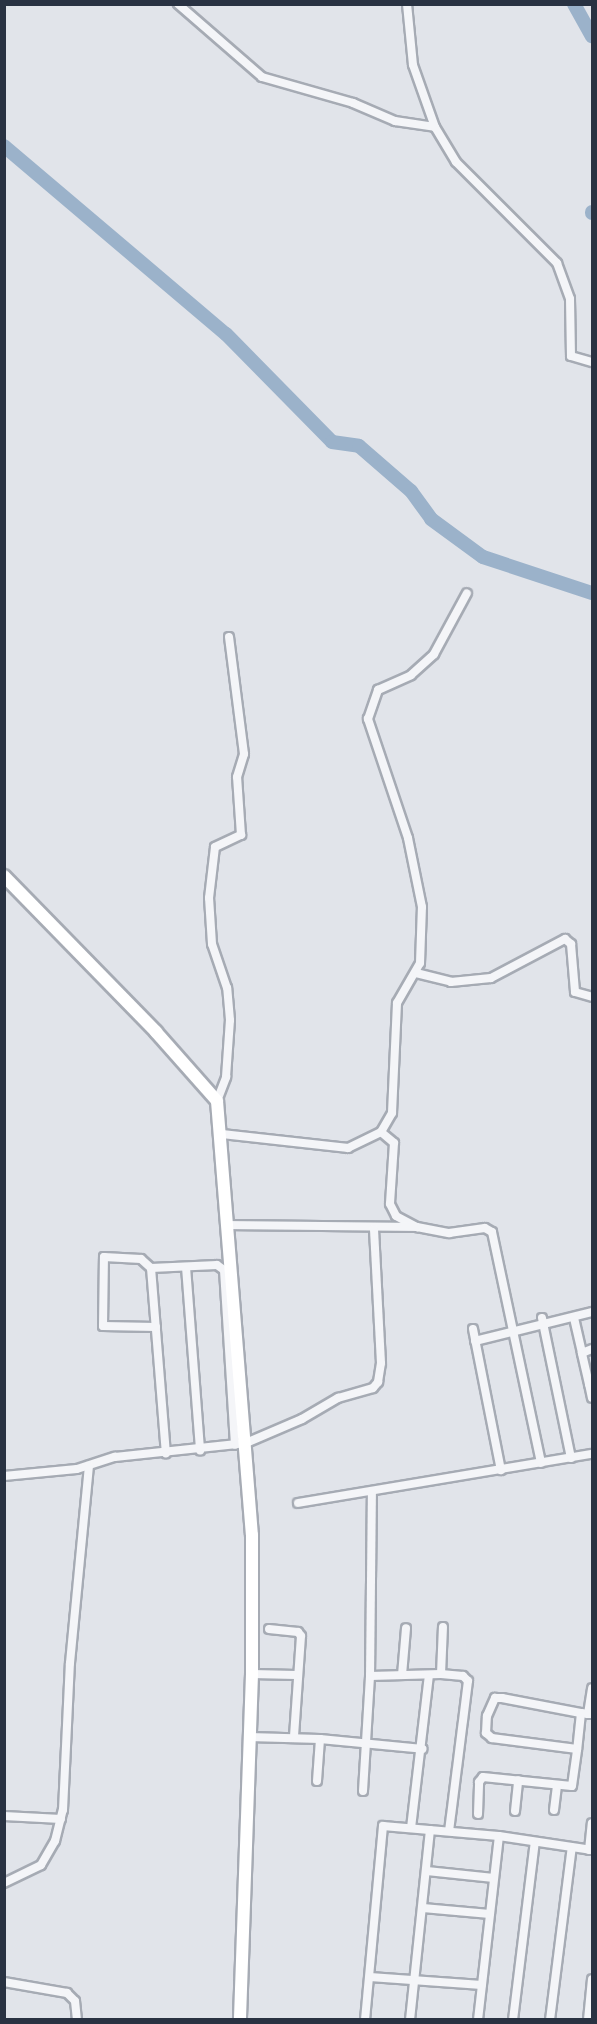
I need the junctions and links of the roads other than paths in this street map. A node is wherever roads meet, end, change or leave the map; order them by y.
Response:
1 (178, 4) edge
2 (407, 4) edge
3 (435, 127) junction
4 (592, 362) edge
5 (467, 593) dead end
6 (229, 637) dead end
7 (4, 876) edge
8 (416, 972) junction
9 (592, 997) edge
10 (217, 1101) junction
11 (381, 1132) junction
12 (222, 1134) junction
13 (228, 1225) junction
14 (417, 1227) junction
15 (374, 1229) junction
16 (186, 1267) junction
17 (151, 1268) junction
18 (592, 1312) edge
19 (574, 1318) junction
20 (542, 1322) junction
21 (156, 1327) junction
22 (473, 1329) dead end
23 (512, 1335) junction
24 (475, 1341) junction
25 (592, 1349) edge
26 (582, 1353) junction
27 (591, 1383) edge
28 (592, 1398) edge
29 (240, 1444) junction
30 (201, 1450) junction
31 (166, 1452) junction
32 (592, 1454) edge
33 (571, 1458) junction
34 (541, 1463) junction
35 (89, 1466) junction
36 (501, 1470) junction
37 (4, 1476) edge
38 (372, 1493) junction
39 (298, 1503) dead end
40 (444, 1627) dead end
41 (406, 1628) dead end
42 (269, 1629) dead end
43 (252, 1674) junction
44 (441, 1674) junction
45 (296, 1675) junction
46 (402, 1675) junction
47 (429, 1675) junction
48 (370, 1676) junction
49 (592, 1688) edge
50 (587, 1714) edge
51 (249, 1737) junction
52 (294, 1737) junction
53 (321, 1738) junction
54 (366, 1743) junction
55 (423, 1749) junction
56 (577, 1749) junction
57 (518, 1780) junction
58 (318, 1781) dead end
59 (556, 1785) junction
60 (363, 1791) dead end
61 (554, 1810) dead end
62 (515, 1811) dead end
63 (478, 1814) dead end
64 (4, 1816) edge
65 (61, 1819) junction
66 (592, 1823) edge
67 (411, 1828) junction
68 (430, 1830) junction
69 (449, 1831) junction
70 (499, 1836) junction
71 (536, 1842) junction
72 (572, 1847) junction
73 (591, 1850) edge
74 (427, 1871) junction
75 (494, 1878) junction
76 (4, 1883) edge
77 (423, 1908) junction
78 (490, 1914) junction
79 (370, 1977) junction
80 (592, 1979) edge
81 (415, 1981) junction
82 (4, 1982) edge
83 (482, 1985) junction
84 (76, 2019) edge
85 (240, 2019) edge
86 (365, 2019) edge
87 (410, 2019) edge
88 (478, 2019) edge
89 (513, 2019) edge
90 (550, 2019) edge
91 (588, 2019) edge

1 - 3 street
2 - 3 street
3 - 4 street
5 - 8 street
6 - 10 street
7 - 10 street
8 - 9 street
8 - 11 street
10 - 12 street
11 - 12 street
11 - 14 street
12 - 13 street
13 - 15 street
13 - 29 street
14 - 15 street
14 - 23 street
15 - 29 street
16 - 17 street
16 - 29 street
16 - 30 street
17 - 21 street
17 - 21 street
18 - 19 street
19 - 20 street
19 - 26 street
20 - 23 street
20 - 33 street
21 - 31 street
22 - 24 street
23 - 24 street
23 - 34 street
24 - 36 street
25 - 26 street
26 - 27 street
27 - 28 street
29 - 30 street
29 - 43 street
30 - 31 street
31 - 35 street
32 - 33 street
33 - 34 street
34 - 36 street
35 - 37 street
35 - 65 street
36 - 38 street
38 - 39 street
38 - 48 street
40 - 44 street
41 - 46 street
42 - 45 street
43 - 45 street
43 - 51 street
44 - 47 street
44 - 69 street
45 - 52 street
46 - 47 street
46 - 48 street
47 - 55 street
48 - 54 street
49 - 50 street
50 - 56 street
50 - 56 street
51 - 52 street
51 - 85 street
52 - 53 street
53 - 54 street
53 - 58 street
54 - 55 street
54 - 60 street
55 - 67 street
56 - 59 street
57 - 59 street
57 - 62 street
57 - 63 street
59 - 61 street
64 - 65 street
65 - 76 street
66 - 73 street
67 - 68 street
67 - 79 street
68 - 69 street
68 - 74 street
69 - 70 street
70 - 71 street
70 - 75 street
71 - 72 street
71 - 89 street
72 - 73 street
72 - 90 street
74 - 75 street
74 - 77 street
75 - 78 street
77 - 78 street
77 - 81 street
78 - 83 street
79 - 81 street
79 - 86 street
80 - 91 street
81 - 83 street
81 - 87 street
82 - 84 street
83 - 88 street

